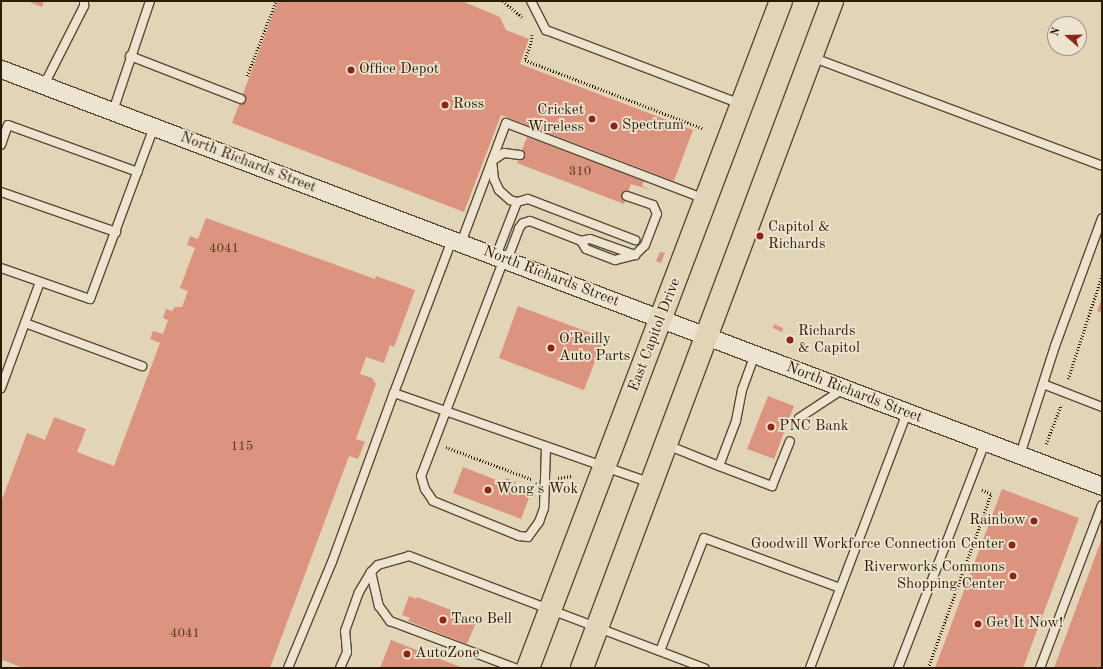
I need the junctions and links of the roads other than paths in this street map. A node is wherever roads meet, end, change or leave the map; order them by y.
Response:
1 (84, 1) edge
2 (150, 1) edge
3 (533, 1) edge
4 (781, 1) edge
5 (832, 1) edge
6 (130, 56) junction
7 (811, 57) junction
8 (1, 69) edge
9 (44, 85) junction
10 (241, 99) dead end
11 (741, 105) junction
12 (113, 111) junction
13 (154, 127) junction
14 (1, 145) edge
15 (520, 155) dead end
16 (492, 160) junction
17 (1102, 166) edge
18 (138, 172) junction
19 (1, 192) edge
20 (627, 196) dead end
21 (706, 200) junction
22 (517, 202) junction
23 (1102, 218) edge
24 (116, 232) junction
25 (635, 240) dead end
26 (456, 242) junction
27 (502, 259) junction
28 (1, 268) edge
29 (40, 282) junction
30 (661, 319) junction
31 (25, 323) junction
32 (706, 337) junction
33 (755, 354) junction
34 (142, 366) dead end
35 (1043, 384) junction
36 (1, 388) edge
37 (844, 389) junction
38 (394, 393) junction
39 (1102, 407) edge
40 (447, 412) junction
41 (907, 412) junction
42 (799, 418) dead end
43 (790, 441) dead end
44 (985, 442) junction
45 (666, 445) junction
46 (546, 448) junction
47 (1020, 455) junction
48 (720, 466) junction
49 (604, 468) junction
50 (652, 484) junction
51 (1102, 486) edge
52 (1102, 505) edge
53 (371, 572) junction
54 (840, 588) junction
55 (550, 610) junction
56 (597, 628) junction
57 (660, 651) junction
58 (288, 668) edge
59 (340, 668) edge
60 (515, 668) edge
61 (528, 668) edge
62 (582, 668) edge
63 (704, 668) edge
64 (810, 668) edge
65 (898, 668) edge
66 (1040, 668) edge

1 - 9 lane
2 - 6 lane
3 - 11 lane
4 - 11 main road, East Capitol Drive
5 - 7 main road
6 - 10 lane
6 - 12 lane
7 - 17 lane
7 - 32 main road
8 - 9 street, North Richards Street
9 - 12 street, North Richards Street
11 - 21 main road, East Capitol Drive
12 - 13 street, North Richards Street
13 - 18 lane
13 - 26 street, North Richards Street
14 - 18 lane
15 - 16 lane
16 - 21 lane
16 - 22 lane
16 - 26 lane
18 - 24 lane
19 - 24 lane
20 - 27 lane
21 - 30 main road, East Capitol Drive
22 - 25 lane
22 - 27 lane
23 - 35 lane
24 - 29 lane
26 - 27 street, North Richards Street
26 - 38 lane
27 - 30 street, North Richards Street
27 - 40 lane
28 - 29 lane
29 - 31 lane
30 - 32 street, North Richards Street
30 - 49 main road, East Capitol Drive
31 - 34 lane
31 - 36 lane
32 - 33 street, North Richards Street
32 - 45 main road
33 - 37 street, North Richards Street
33 - 48 lane
35 - 39 lane
35 - 47 lane
37 - 41 street, North Richards Street
37 - 42 lane
38 - 40 lane
38 - 58 lane
40 - 46 lane
40 - 46 lane
41 - 44 street, North Richards Street
41 - 54 lane
43 - 48 lane
44 - 47 street, North Richards Street
44 - 65 lane
45 - 48 lane
45 - 50 main road
46 - 49 lane
47 - 51 street, North Richards Street
49 - 50 lane
49 - 55 main road, East Capitol Drive
50 - 56 main road
52 - 66 lane
53 - 55 lane
53 - 59 lane
53 - 60 lane
54 - 57 lane
54 - 64 lane
55 - 56 lane
55 - 61 main road, East Capitol Drive
56 - 57 lane
56 - 62 main road
57 - 63 lane

